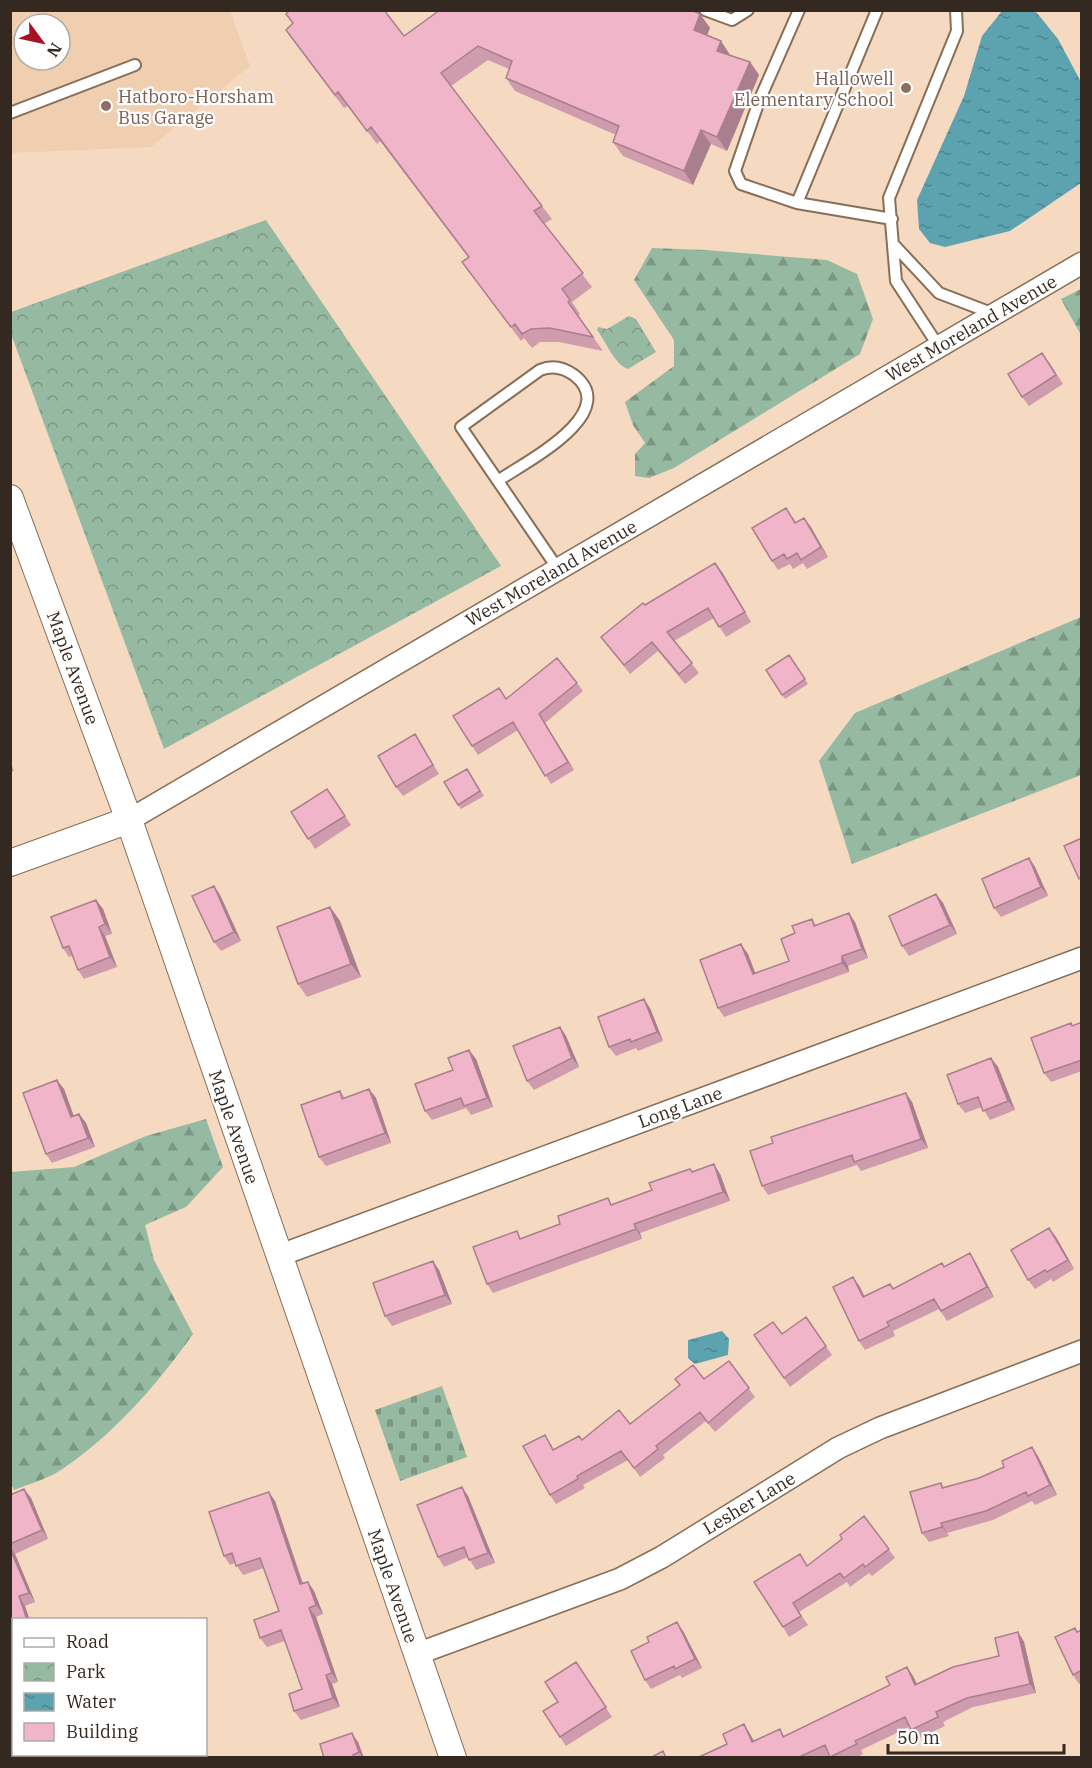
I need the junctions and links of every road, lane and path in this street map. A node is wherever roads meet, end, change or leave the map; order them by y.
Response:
1 (705, 10) edge
2 (748, 10) edge
3 (799, 10) edge
4 (877, 10) edge
5 (956, 10) edge
6 (135, 64) dead end
7 (10, 113) edge
8 (797, 203) junction
9 (892, 219) junction
10 (895, 246) junction
11 (1082, 263) edge
12 (995, 315) junction
13 (939, 347) junction
14 (499, 480) junction
15 (10, 498) edge
16 (558, 569) junction
17 (129, 820) junction
18 (10, 863) edge
19 (1082, 958) edge
20 (278, 1256) junction
21 (1082, 1352) edge
22 (417, 1654) junction
23 (453, 1758) edge

1 - 2 lane
3 - 8 lane
4 - 8 lane
5 - 9 lane
6 - 7 lane
8 - 9 lane
9 - 10 lane
10 - 12 lane
10 - 13 lane
11 - 12 street, West Moreland Avenue
12 - 13 street, West Moreland Avenue
13 - 16 street, West Moreland Avenue
14 - 14 lane
14 - 16 lane
15 - 17 street, Maple Avenue
16 - 17 street, West Moreland Avenue
17 - 18 street, West Moreland Avenue
17 - 20 street, Maple Avenue
19 - 20 street, Long Lane
20 - 22 street, Maple Avenue
21 - 22 street, Lesher Lane
22 - 23 street, Maple Avenue

